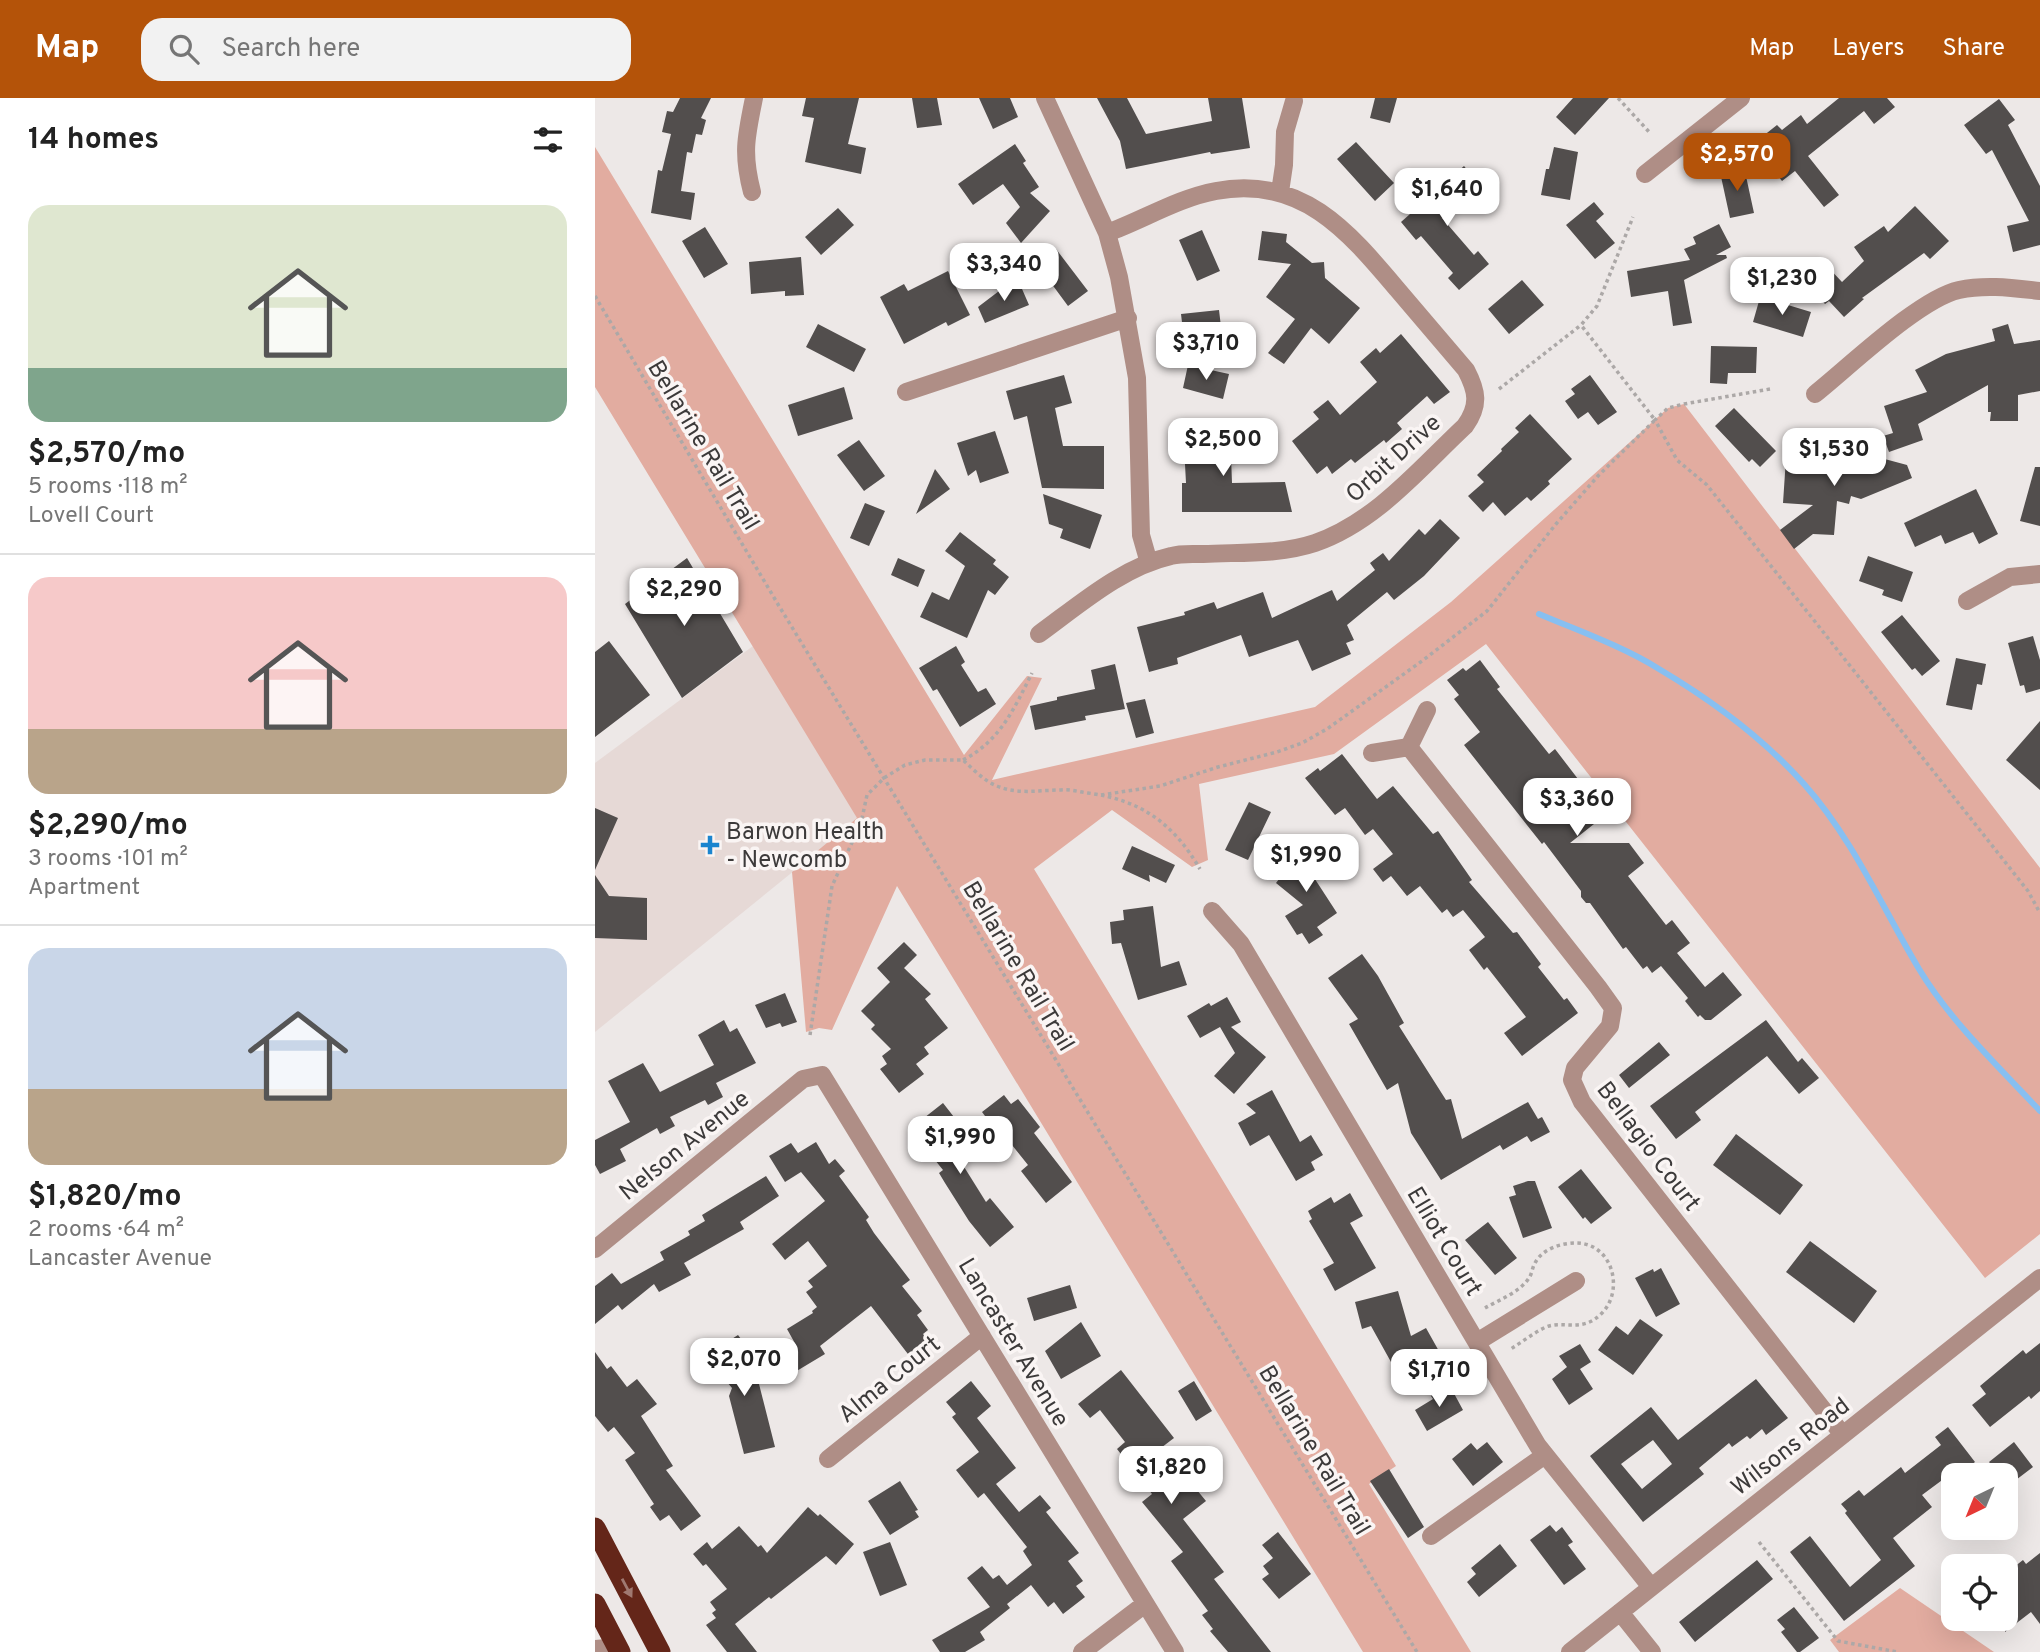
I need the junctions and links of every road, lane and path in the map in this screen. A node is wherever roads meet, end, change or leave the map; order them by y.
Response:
1 (754, 98) edge
2 (1045, 98) edge
3 (1618, 98) edge
4 (1741, 98) edge
5 (1294, 101) dead end
6 (1651, 134) dead end
7 (1645, 174) dead end
8 (752, 192) dead end
9 (1280, 192) junction
10 (1633, 217) dead end
11 (1107, 233) junction
12 (2040, 291) edge
13 (595, 296) edge
14 (1128, 318) junction
15 (1581, 325) junction
16 (1499, 389) dead end
17 (1770, 389) dead end
18 (906, 392) dead end
19 (1815, 394) dead end
20 (1655, 420) junction
21 (1149, 563) junction
22 (2040, 574) edge
23 (1967, 601) dead end
24 (1038, 634) dead end
25 (1032, 673) dead end
26 (1427, 710) dead end
27 (1409, 747) junction
28 (1372, 753) dead end
29 (963, 760) junction
30 (884, 778) junction
31 (1101, 795) junction
32 (1200, 869) dead end
33 (1212, 911) dead end
34 (2040, 913) edge
35 (810, 1035) dead end
36 (803, 1079) joint
37 (595, 1249) edge
38 (2040, 1278) edge
39 (1576, 1281) dead end
40 (982, 1336) junction
41 (1476, 1342) junction
42 (1843, 1435) junction
43 (1545, 1455) junction
44 (828, 1460) dead end
45 (595, 1528) edge
46 (1431, 1535) dead end
47 (1759, 1542) dead end
48 (1651, 1587) junction
49 (595, 1604) edge
50 (1145, 1604) junction
51 (1620, 1612) junction
52 (595, 1649) edge
53 (619, 1649) edge
54 (660, 1652) edge
55 (1082, 1652) edge
56 (1175, 1652) edge
57 (1417, 1652) edge
58 (1570, 1652) edge
59 (1652, 1652) edge
60 (1898, 1652) edge

1 - 8 street
2 - 11 street
3 - 6 path
4 - 7 street
5 - 9 street
9 - 11 street, Orbit Drive
9 - 21 street, Orbit Drive
10 - 15 path
11 - 14 street
12 - 19 street
13 - 30 path, Bellarine Rail Trail
14 - 18 street
14 - 21 street
15 - 16 path
15 - 20 path
17 - 20 path
20 - 31 path
20 - 34 path
21 - 24 street, Orbit Drive
22 - 23 street
25 - 29 path
26 - 27 street
27 - 28 street
27 - 42 street, Bellagio Court
29 - 30 path
29 - 31 path
30 - 35 path
30 - 57 path, Bellarine Rail Trail
31 - 32 path
33 - 41 street, Elliot Court
36 - 37 street, Nelson Avenue
36 - 40 street, Lancaster Avenue
38 - 42 street, Wilsons Road
39 - 41 street
40 - 44 street, Alma Court
40 - 50 street, Lancaster Avenue
41 - 43 street, Elliot Court
42 - 48 street, Wilsons Road
43 - 46 street
43 - 48 street, Elliot Court
45 -> 54 highway
47 - 60 path
48 - 51 street, Wilsons Road
49 - 53 highway
50 - 55 street
50 - 56 street, Lancaster Avenue
51 - 58 street, Wilsons Road
51 - 59 street
52 - 53 street

